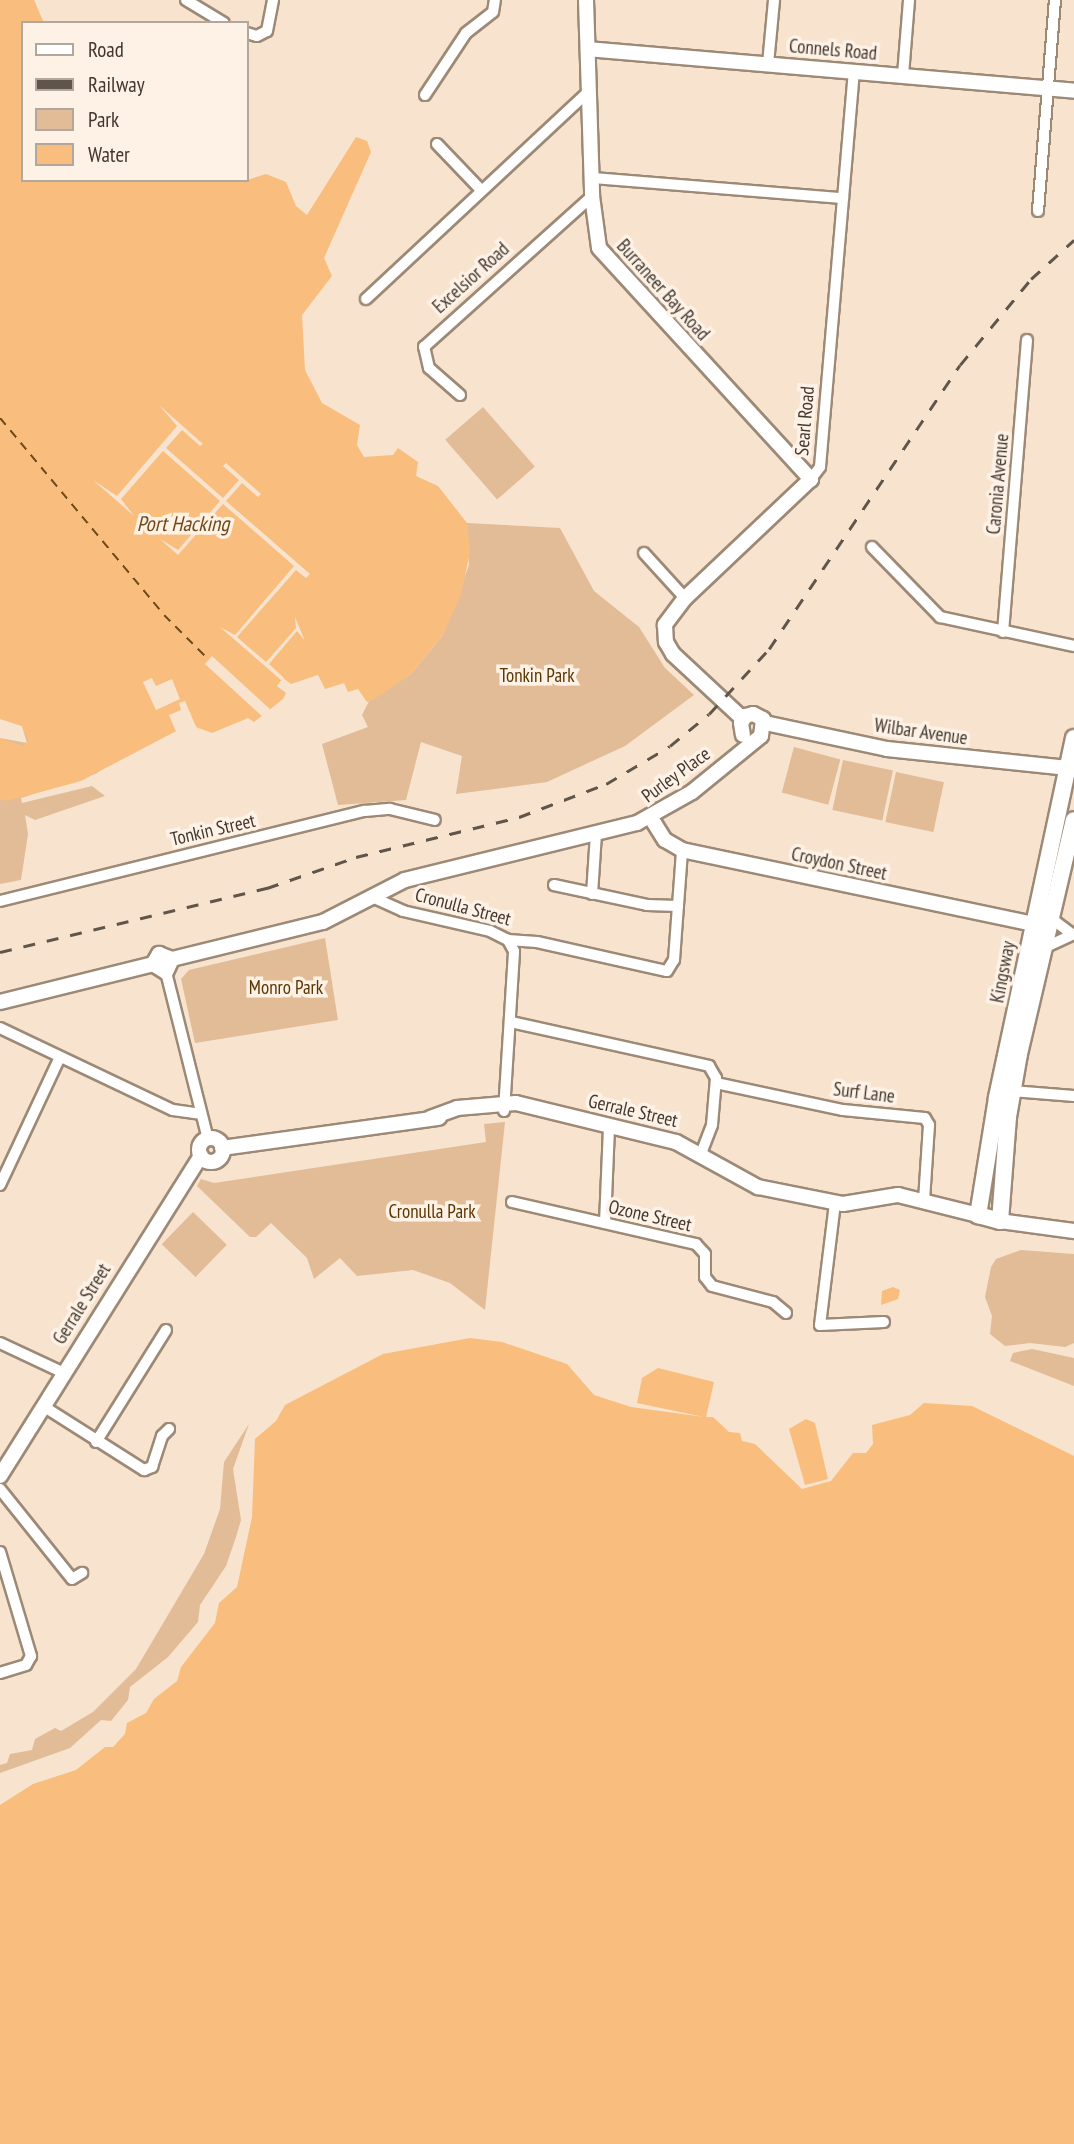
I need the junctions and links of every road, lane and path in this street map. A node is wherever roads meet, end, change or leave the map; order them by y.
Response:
1 (186, 0) edge
2 (273, 0) edge
3 (495, 0) edge
4 (586, 0) edge
5 (774, 0) edge
6 (909, 0) edge
7 (1055, 0) edge
8 (221, 21) edge
9 (248, 33) edge
10 (588, 49) junction
11 (768, 64) junction
12 (854, 71) junction
13 (902, 75) junction
14 (1047, 89) junction
15 (589, 91) junction
16 (1074, 91) edge
17 (425, 95) dead end
18 (437, 144) dead end
19 (592, 178) junction
20 (480, 189) junction
21 (592, 196) junction
22 (843, 198) junction
23 (1038, 211) dead end
24 (366, 299) dead end
25 (1027, 340) dead end
26 (460, 396) dead end
27 (811, 479) junction
28 (872, 547) dead end
29 (644, 553) dead end
30 (685, 598) junction
31 (1003, 632) junction
32 (1074, 646) edge
33 (743, 719) junction
34 (765, 723) junction
35 (748, 737) junction
36 (1074, 738) edge
37 (1071, 768) edge
38 (435, 820) dead end
39 (1074, 820) edge
40 (644, 821) junction
41 (596, 834) junction
42 (682, 850) junction
43 (1060, 884) junction
44 (554, 885) dead end
45 (592, 894) junction
46 (372, 897) junction
47 (0, 901) edge
48 (678, 906) junction
49 (1052, 919) junction
50 (1033, 924) junction
51 (1073, 934) edge
52 (508, 940) junction
53 (1046, 947) junction
54 (164, 965) junction
55 (1036, 978) junction
56 (0, 1002) edge
57 (511, 1022) junction
58 (0, 1028) edge
59 (61, 1057) junction
60 (716, 1083) junction
61 (1012, 1091) junction
62 (1074, 1096) edge
63 (505, 1106) junction
64 (200, 1114) junction
65 (609, 1127) junction
66 (208, 1139) junction
67 (222, 1148) junction
68 (701, 1153) junction
69 (201, 1156) junction
70 (1004, 1175) junction
71 (985, 1182) junction
72 (0, 1185) edge
73 (924, 1200) junction
74 (512, 1202) dead end
75 (835, 1203) junction
76 (978, 1215) junction
77 (1000, 1222) junction
78 (605, 1223) junction
79 (1074, 1231) edge
80 (786, 1312) dead end
81 (884, 1322) dead end
82 (166, 1330) dead end
83 (0, 1343) edge
84 (64, 1373) junction
85 (43, 1406) junction
86 (169, 1429) dead end
87 (96, 1442) junction
88 (0, 1476) edge
89 (0, 1489) edge
90 (0, 1552) edge
91 (82, 1573) dead end
92 (0, 1673) edge

1 - 8 street
2 - 9 street
3 - 17 street
4 - 10 street, Burraneer Bay Road
5 - 11 street
6 - 13 street
7 - 14 street
10 - 11 street, Connels Road
10 - 15 street, Burraneer Bay Road
11 - 12 street, Connels Road
12 - 13 street, Connels Road
12 - 22 street, Searl Road
13 - 14 street, Connels Road
14 - 16 street, Connels Road
14 - 23 street
15 - 19 street, Burraneer Bay Road
15 - 20 street
18 - 20 street
19 - 21 street, Burraneer Bay Road
19 - 22 street
20 - 24 street
21 - 26 street, Excelsior Road
21 - 27 street, Burraneer Bay Road
22 - 27 street, Searl Road
25 - 31 street, Caronia Avenue
27 - 30 street, Searl Road
28 - 31 street
29 - 30 street
30 - 33 street, Searl Road
31 - 32 street
33 - 34 street, Wilbar Avenue
33 - 35 street
34 - 35 street
34 - 37 street, Wilbar Avenue
35 - 40 street, Purley Place
36 - 37 main road, Kingsway
37 - 50 main road, Kingsway
38 - 47 street, Tonkin Street
39 - 43 main road, Kingsway
40 - 41 street
40 - 42 street, Croydon Street
41 - 45 street
41 - 46 street
42 - 48 street
42 - 50 street, Croydon Street
43 - 49 main road, Kingsway
43 - 50 main road
44 - 45 street
45 - 48 street
46 - 52 street, Cronulla Street
46 - 54 street
48 - 52 street, Cronulla Street
49 - 51 street
49 - 53 main road, Kingsway
50 - 55 main road
50 - 71 main road, Kingsway
51 - 53 street
52 - 57 street
53 - 55 main road, Kingsway
54 - 56 street
54 - 64 street
55 - 61 main road, Kingsway
57 - 60 street
57 - 63 street
58 - 59 street
59 - 64 street
59 - 72 street
60 - 68 street
60 - 73 street, Surf Lane
61 - 62 street
61 - 70 main road, Kingsway
63 - 65 street, Gerrale Street
63 - 67 street, Gerrale Street
64 - 66 street
65 - 68 street, Gerrale Street
65 - 78 street
66 - 67 street
66 - 69 street
67 - 69 street
68 - 75 street, Gerrale Street
69 - 84 street, Gerrale Street
70 - 71 main road
70 - 77 main road, Kingsway
71 - 76 main road, Kingsway
73 - 75 street, Gerrale Street
73 - 76 street, Gerrale Street
74 - 78 street, Ozone Street
75 - 81 street
76 - 77 main road, Gerrale Street
77 - 79 street
78 - 80 street, Ozone Street
82 - 87 street
83 - 84 street
84 - 85 street, Gerrale Street
85 - 87 street
85 - 88 street, Gerrale Street
86 - 87 street
89 - 91 street
90 - 92 street

